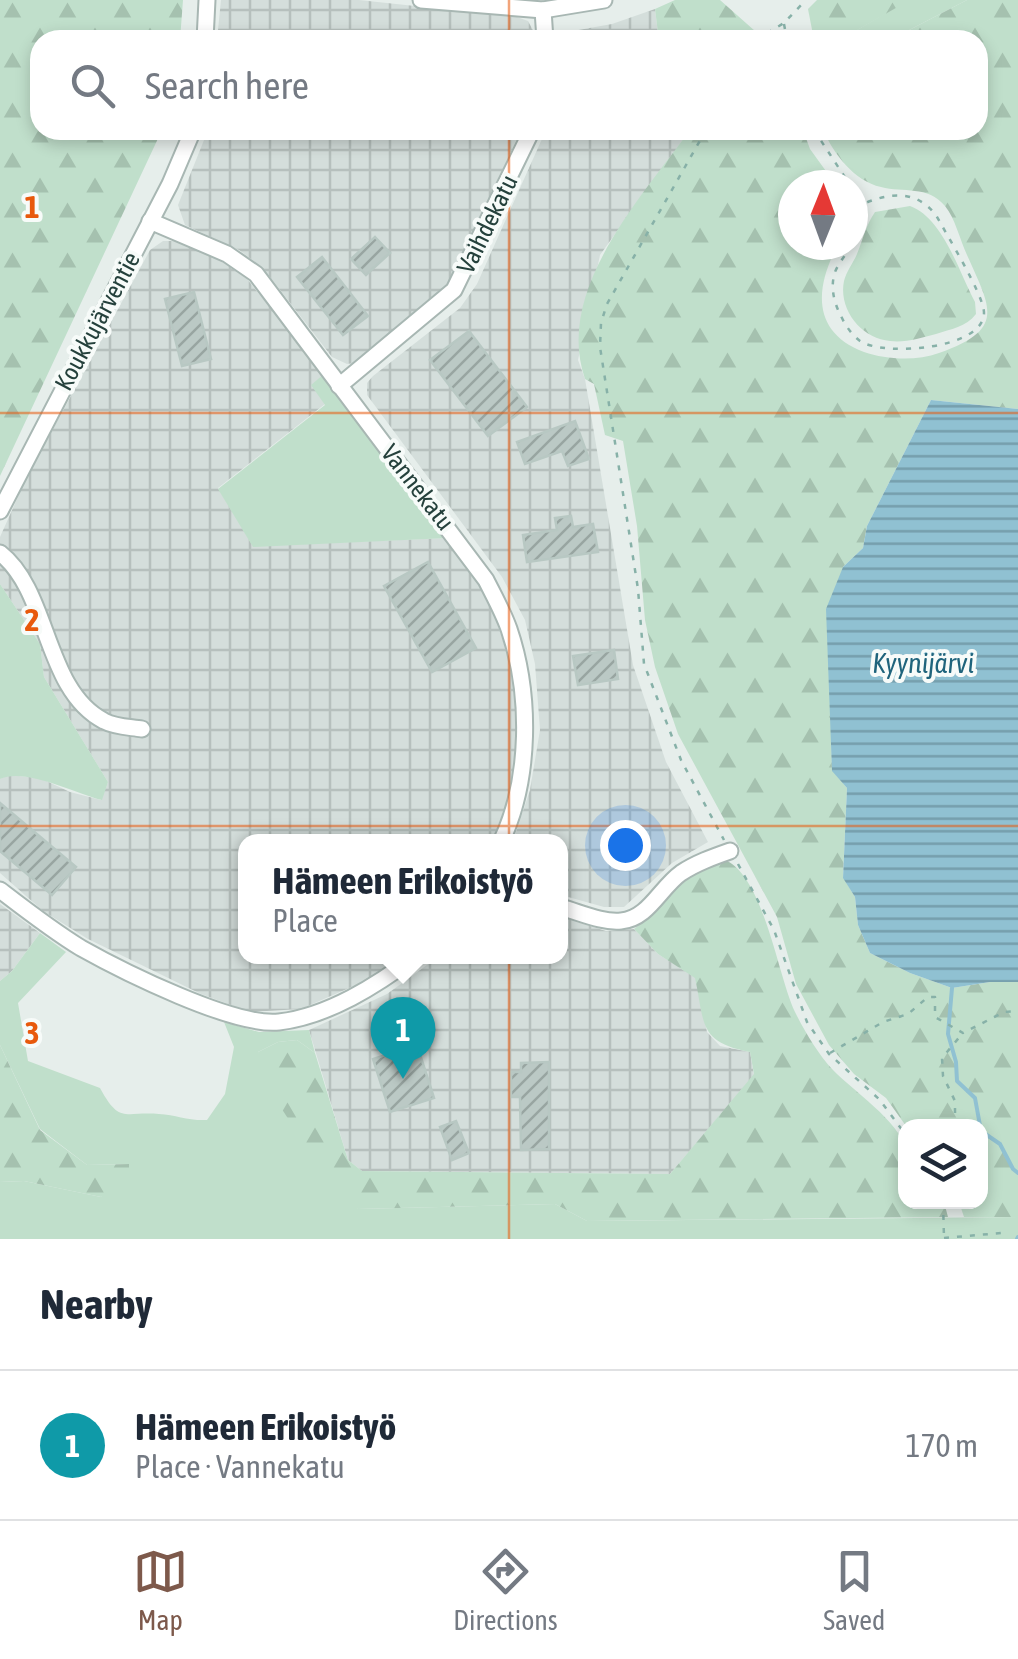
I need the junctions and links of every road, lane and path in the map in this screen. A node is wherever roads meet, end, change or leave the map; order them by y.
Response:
1 (207, 0) edge
2 (420, 0) edge
3 (604, 0) edge
4 (806, 0) edge
5 (543, 10) junction
6 (784, 23) junction
7 (206, 30) edge
8 (544, 30) edge
9 (772, 30) edge
10 (785, 30) edge
11 (187, 140) edge
12 (527, 140) edge
13 (700, 140) edge
14 (821, 140) edge
15 (841, 170) edge
16 (868, 203) edge
17 (150, 221) junction
18 (842, 260) edge
19 (339, 386) junction
20 (0, 511) edge
21 (0, 552) edge
22 (142, 728) dead end
23 (504, 834) edge
24 (730, 850) junction
25 (0, 890) edge
26 (568, 909) edge
27 (405, 964) edge
28 (1018, 1011) edge
29 (963, 1033) junction
30 (829, 1054) junction
31 (955, 1119) edge
32 (898, 1124) edge
33 (944, 1209) edge
34 (1001, 1233) dead end
35 (944, 1238) edge

1 - 7 street
2 - 5 street
3 - 5 street
4 - 6 path
5 - 8 street
6 - 9 path
6 - 10 path
11 - 17 street, Koukkujärventie
12 - 19 street, Vaihdekatu
13 - 24 path
14 - 15 path
16 - 18 path
17 - 19 street, Vannekatu
17 - 20 street, Koukkujärventie
19 - 23 street, Vannekatu
21 - 22 street
24 - 26 street
24 - 30 path
25 - 27 street
28 - 29 path
29 - 30 path
29 - 31 path
30 - 32 path
33 - 35 path
34 - 35 path

